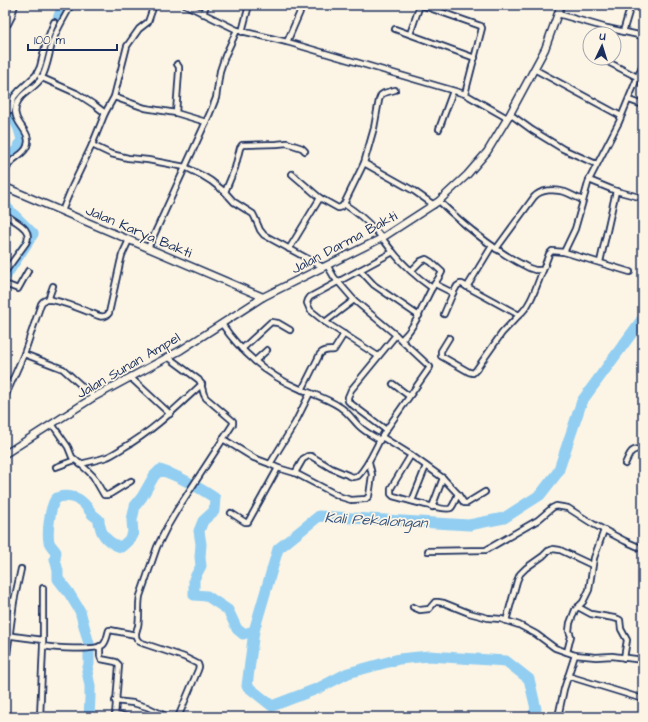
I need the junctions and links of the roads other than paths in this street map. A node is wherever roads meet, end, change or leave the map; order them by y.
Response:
1 (15, 5) edge
2 (71, 5) edge
3 (154, 5) edge
4 (186, 5) edge
5 (206, 5) edge
6 (250, 5) edge
7 (303, 5) edge
8 (421, 5) edge
9 (561, 5) edge
10 (631, 5) edge
11 (203, 14) junction
12 (558, 14) junction
13 (54, 22) dead end
14 (6, 24) edge
15 (12, 29) dead end
16 (395, 29) dead end
17 (239, 31) junction
18 (623, 32) junction
19 (410, 34) junction
20 (643, 36) edge
21 (287, 42) junction
22 (475, 58) junction
23 (177, 64) dead end
24 (643, 64) edge
25 (615, 66) edge
26 (534, 69) junction
27 (39, 76) junction
28 (637, 78) junction
29 (395, 90) dead end
30 (453, 91) junction
31 (465, 94) junction
32 (114, 97) junction
33 (16, 98) junction
34 (629, 100) junction
35 (643, 105) edge
36 (10, 110) dead end
37 (105, 113) junction
38 (176, 113) junction
39 (509, 116) junction
40 (621, 116) junction
41 (206, 122) junction
42 (439, 129) dead end
43 (92, 146) junction
44 (305, 151) dead end
45 (364, 163) junction
46 (596, 164) junction
47 (7, 168) dead end
48 (185, 168) junction
49 (292, 174) dead end
50 (589, 180) junction
51 (5, 187) edge
52 (616, 191) junction
53 (225, 192) junction
54 (320, 198) junction
55 (643, 198) edge
56 (583, 200) junction
57 (437, 203) junction
58 (344, 204) junction
59 (62, 211) junction
60 (5, 214) edge
61 (129, 240) junction
62 (385, 243) junction
63 (148, 248) junction
64 (494, 248) junction
65 (289, 249) junction
66 (393, 252) junction
67 (564, 252) junction
68 (600, 262) junction
69 (325, 266) junction
70 (360, 270) junction
71 (543, 270) junction
72 (28, 271) dead end
73 (411, 271) junction
74 (5, 272) edge
75 (630, 272) dead end
76 (339, 282) junction
77 (7, 285) edge
78 (53, 286) dead end
79 (434, 286) junction
80 (467, 287) junction
81 (453, 293) junction
82 (263, 297) junction
83 (48, 300) junction
84 (354, 300) junction
85 (444, 314) dead end
86 (519, 315) junction
87 (419, 316) junction
88 (325, 322) junction
89 (222, 324) junction
90 (290, 330) dead end
91 (344, 334) junction
92 (396, 335) junction
93 (449, 338) dead end
94 (401, 340) junction
95 (242, 349) junction
96 (267, 350) dead end
97 (24, 354) junction
98 (378, 356) junction
99 (168, 357) junction
100 (255, 361) junction
101 (130, 377) junction
102 (202, 384) junction
103 (393, 384) dead end
104 (302, 390) junction
105 (310, 393) junction
106 (410, 396) junction
107 (5, 397) edge
108 (94, 398) junction
109 (170, 414) junction
110 (52, 424) junction
111 (386, 430) junction
112 (381, 438) junction
113 (223, 439) junction
114 (643, 449) edge
115 (5, 454) edge
116 (411, 455) junction
117 (75, 460) junction
118 (369, 462) junction
119 (80, 464) junction
120 (270, 464) junction
121 (625, 464) dead end
122 (426, 466) junction
123 (56, 467) dead end
124 (278, 468) junction
125 (295, 473) junction
126 (443, 478) junction
127 (131, 481) dead end
128 (485, 492) dead end
129 (458, 494) junction
130 (412, 501) junction
131 (432, 506) junction
132 (231, 513) dead end
133 (604, 530) junction
134 (643, 549) edge
135 (428, 551) dead end
136 (592, 565) junction
137 (21, 569) dead end
138 (43, 588) dead end
139 (5, 601) edge
140 (14, 601) junction
141 (413, 607) dead end
142 (578, 607) junction
143 (506, 621) junction
144 (136, 635) junction
145 (9, 636) edge
146 (43, 640) junction
147 (43, 646) junction
148 (100, 646) junction
149 (567, 652) junction
150 (575, 655) junction
151 (624, 658) junction
152 (643, 660) edge
153 (5, 670) edge
154 (568, 676) junction
155 (643, 699) edge
156 (115, 701) junction
157 (179, 716) edge
158 (40, 717) edge
159 (129, 717) edge
160 (168, 717) edge
161 (558, 717) edge

1 - 14 street
2 - 27 street
3 - 32 street
4 - 11 street
5 - 11 street
6 - 17 street
7 - 21 street
8 - 19 street
8 - 22 street
9 - 12 street, Jalan Darma Bakti
10 - 18 street
11 - 17 street
12 - 18 street
12 - 26 street, Jalan Darma Bakti
13 - 27 street
14 - 15 street
16 - 19 street
17 - 21 street
17 - 41 street
18 - 20 street
19 - 22 street
21 - 30 street
22 - 31 street
23 - 38 street
24 - 28 street
25 - 28 street
26 - 39 street, Jalan Darma Bakti
26 - 40 street
27 - 33 street
27 - 37 street
28 - 34 street
29 - 45 street
30 - 31 street
30 - 42 street
31 - 39 street
32 - 37 street
32 - 38 street
33 - 36 street
33 - 47 street
34 - 35 street
34 - 40 street
37 - 43 street
38 - 41 street
39 - 46 street
39 - 57 street, Jalan Darma Bakti
40 - 46 street
41 - 48 street
43 - 48 street
43 - 59 street
44 - 53 street
45 - 57 street
45 - 58 street
46 - 50 street
48 - 53 street
48 - 63 street
49 - 54 street
50 - 52 street
50 - 56 street
51 - 59 street, Jalan Karya Bakti
52 - 55 street
52 - 68 street
53 - 65 street
54 - 58 street
54 - 65 street
56 - 64 street
56 - 67 street
57 - 62 street, Jalan Darma Bakti
57 - 64 street
58 - 62 street
59 - 61 street, Jalan Karya Bakti
60 - 74 street
61 - 63 street, Jalan Karya Bakti
61 - 83 street
62 - 66 street
62 - 69 street, Jalan Darma Bakti
63 - 82 street, Jalan Karya Bakti
64 - 71 street
64 - 80 street
65 - 69 street
66 - 70 street
66 - 73 street
67 - 68 street
67 - 71 street
68 - 75 street
69 - 76 street
69 - 82 street, Jalan Darma Bakti
70 - 76 street
70 - 87 street
71 - 86 street
72 - 77 street
73 - 79 street
73 - 79 street
76 - 84 street
76 - 88 street
78 - 83 street
79 - 81 street
79 - 87 street
80 - 81 street
80 - 86 street
81 - 85 street
82 - 89 street, Jalan Sunan Ampel
83 - 97 street
84 - 88 street
84 - 92 street
86 - 93 street
87 - 94 street
88 - 91 street
89 - 95 street
89 - 99 street, Jalan Sunan Ampel
90 - 95 street
91 - 98 street
91 - 104 street
92 - 94 street
92 - 98 street
94 - 106 street
95 - 100 street
96 - 100 street
97 - 107 street
97 - 108 street
98 - 111 street
99 - 101 street, Jalan Sunan Ampel
99 - 102 street
100 - 104 street
101 - 108 street, Jalan Sunan Ampel
101 - 109 street
102 - 109 street
102 - 113 street
103 - 106 street
104 - 105 street
105 - 112 street
105 - 120 street
106 - 111 street
108 - 110 street, Jalan Sunan Ampel
109 - 119 street
110 - 115 street, Jalan Sunan Ampel
110 - 117 street
111 - 112 street
112 - 116 street
112 - 118 street
113 - 120 street
113 - 144 street
114 - 121 street
116 - 122 street
116 - 130 street
117 - 119 street
117 - 123 street
118 - 125 street
118 - 125 street
119 - 127 street
120 - 124 street
122 - 126 street
122 - 130 street
124 - 125 street
124 - 132 street
126 - 129 street
126 - 131 street
128 - 129 street
129 - 131 street
130 - 131 street
133 - 134 street
133 - 135 street
133 - 136 street
136 - 142 street
136 - 143 street
137 - 140 street
138 - 146 street
139 - 140 street
140 - 145 street
141 - 143 street
142 - 149 street
142 - 151 street
143 - 149 street
144 - 148 street
144 - 157 street
145 - 146 street
145 - 153 street
146 - 147 street
147 - 148 street
147 - 158 street
148 - 156 street
149 - 150 street
150 - 151 street
150 - 154 street
151 - 152 street
154 - 155 street
154 - 161 street
156 - 159 street
156 - 160 street

